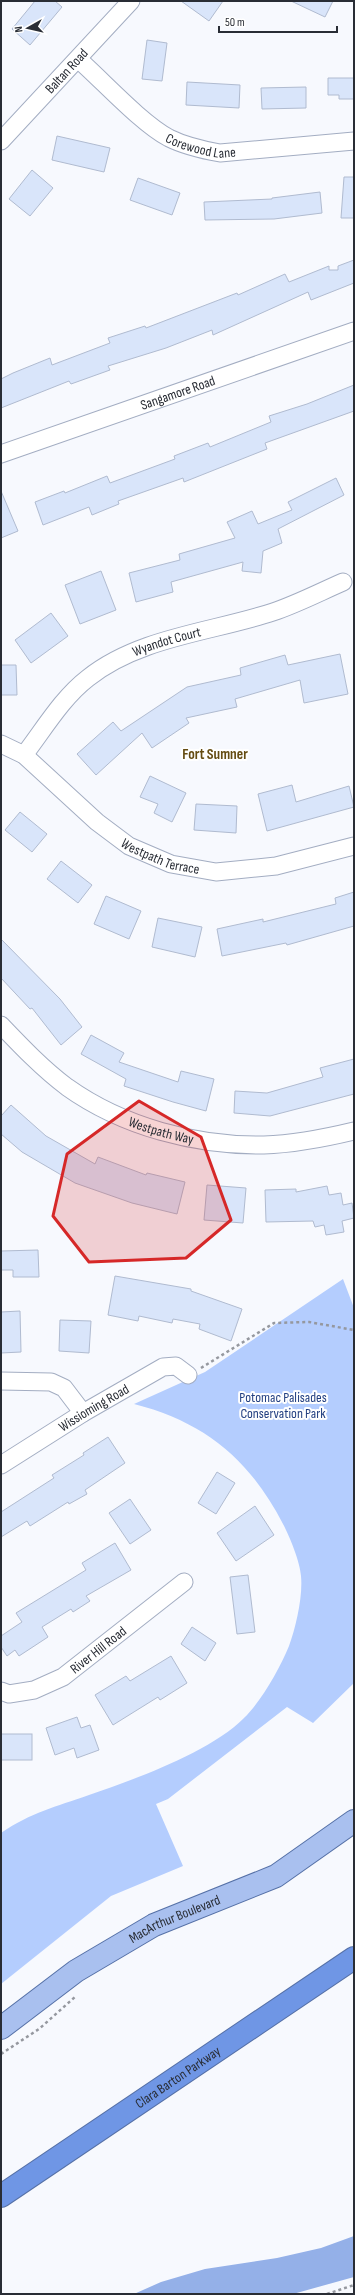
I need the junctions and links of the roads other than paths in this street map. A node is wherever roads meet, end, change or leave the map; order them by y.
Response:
1 (131, 1) edge
2 (78, 59) junction
3 (1, 141) edge
4 (354, 141) edge
5 (354, 331) edge
6 (1, 454) edge
7 (343, 582) dead end
8 (1, 744) edge
9 (24, 755) junction
10 (354, 846) edge
11 (1, 1025) edge
12 (354, 1131) edge
13 (188, 1375) road end
14 (1, 1381) edge
15 (83, 1413) junction
16 (1, 1465) edge
17 (184, 1582) dead end
18 (1, 1691) edge
19 (354, 1821) edge
20 (354, 1958) edge
21 (1, 2028) edge
22 (1, 2196) edge

1 - 2 street, Baltan Road
2 - 3 street, Baltan Road
2 - 4 street, Corewood Lane
5 - 6 street, Sangamore Road
7 - 9 street, Wyandot Court
8 - 9 street, Westpath Terrace
9 - 10 street, Westpath Terrace
11 - 12 street, Westpath Way
13 - 15 street, Wissioming Road
14 - 15 street
15 - 16 street, Wissioming Road
17 - 18 street, River Hill Road
19 - 21 main road, MacArthur Boulevard
20 - 22 highway, Clara Barton Parkway

